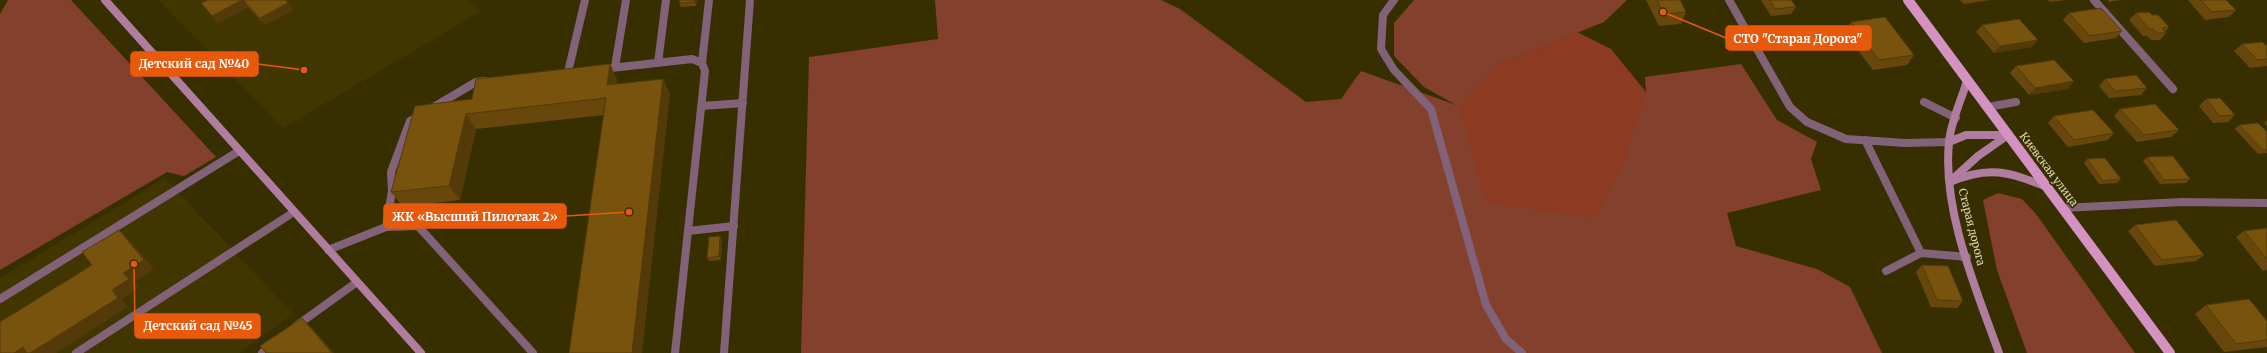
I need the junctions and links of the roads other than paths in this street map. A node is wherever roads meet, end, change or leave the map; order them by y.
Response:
1 (105, 0) edge
2 (585, 0) edge
3 (626, 0) edge
4 (666, 0) edge
5 (708, 0) edge
6 (750, 0) edge
7 (1394, 0) edge
8 (1729, 0) edge
9 (1908, 0) edge
10 (2094, 0) edge
11 (658, 63) junction
12 (702, 63) junction
13 (615, 67) junction
14 (592, 70) edge
15 (569, 72) edge
16 (496, 80) edge
17 (1967, 81) junction
18 (2173, 89) dead end
19 (1924, 102) dead end
20 (2016, 102) dead end
21 (743, 103) junction
22 (702, 106) junction
23 (1987, 107) junction
24 (1956, 118) junction
25 (2008, 135) junction
26 (1865, 140) junction
27 (1949, 142) junction
28 (239, 151) junction
29 (1950, 182) junction
30 (2047, 187) junction
31 (2265, 205) edge
32 (2063, 208) junction
33 (294, 212) junction
34 (734, 226) junction
35 (386, 227) junction
36 (688, 231) junction
37 (328, 250) junction
38 (1920, 253) junction
39 (1967, 257) junction
40 (1886, 271) dead end
41 (357, 282) junction
42 (0, 299) edge
43 (290, 330) edge
44 (278, 339) edge
45 (76, 353) edge
46 (262, 353) edge
47 (421, 353) edge
48 (533, 353) edge
49 (675, 353) edge
50 (724, 353) edge
51 (1522, 353) edge
52 (1999, 353) edge
53 (2170, 353) edge

1 - 28 street
2 - 15 street
3 - 13 street
4 - 11 street
5 - 12 street
6 - 21 street
7 - 51 street
8 - 26 street
9 - 17 main road, Киевская улица
10 - 18 street
11 - 12 street
11 - 13 street
12 - 22 street
13 - 14 street
16 - 35 street
17 - 23 main road, Киевская улица
17 - 24 street, Старая дорога
19 - 24 street
20 - 23 street
21 - 22 street
21 - 34 street
22 - 36 street
23 - 25 main road, Киевская улица
24 - 27 street, Старая дорога
25 - 27 street
25 - 29 street
25 - 30 main road, Киевская улица
26 - 27 street
26 - 38 street
27 - 29 street, Старая дорога
28 - 33 street
28 - 42 street
29 - 30 street
29 - 39 street, Старая дорога
30 - 32 main road, Киевская улица
31 - 32 street
32 - 53 main road, Киевская улица
33 - 37 street
33 - 45 street
34 - 36 street
34 - 50 street
35 - 37 street
35 - 48 street
36 - 49 street
37 - 41 street
38 - 39 street
38 - 40 street
39 - 52 street, Старая дорога
41 - 43 street
41 - 47 street
44 - 46 street

